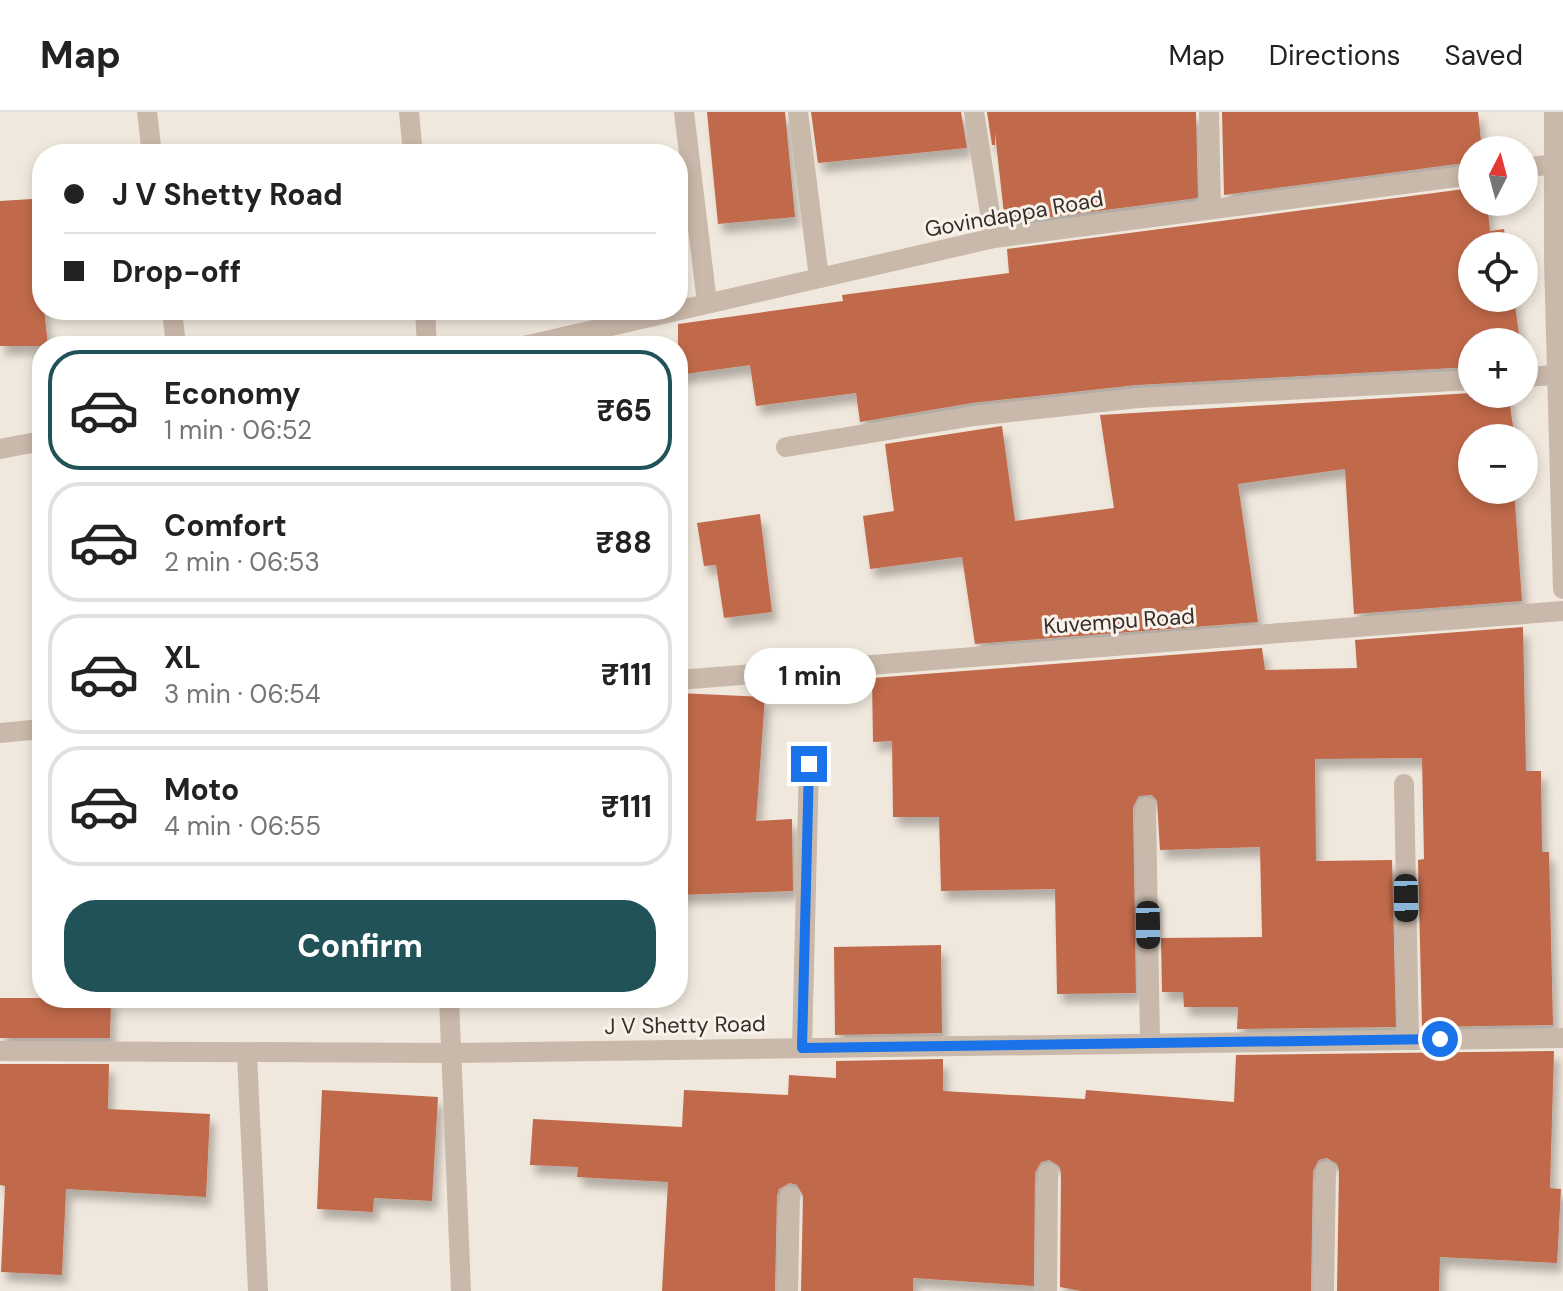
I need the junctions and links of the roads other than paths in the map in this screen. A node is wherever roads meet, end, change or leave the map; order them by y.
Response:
1 (147, 112) edge
2 (409, 112) edge
3 (684, 112) edge
4 (798, 112) edge
5 (974, 112) edge
6 (1209, 112) edge
7 (1554, 112) edge
8 (151, 144) edge
9 (412, 144) edge
10 (688, 144) edge
11 (688, 145) edge
12 (1553, 164) junction
13 (1538, 166) edge
14 (1458, 177) edge
15 (1211, 209) junction
16 (994, 238) junction
17 (1558, 262) edge
18 (819, 278) junction
19 (707, 303) junction
20 (688, 307) edge
21 (635, 320) edge
22 (567, 336) edge
23 (1556, 375) junction
24 (1538, 376) edge
25 (1458, 381) edge
26 (32, 443) edge
27 (786, 447) dead end
28 (0, 449) edge
29 (1561, 508) edge
30 (1563, 589) edge
31 (1563, 611) edge
32 (688, 679) edge
33 (32, 730) edge
34 (0, 733) edge
35 (809, 764) dead end
36 (1404, 784) dead end
37 (1146, 807) dead end
38 (450, 1008) edge
39 (1563, 1038) edge
40 (1409, 1040) junction
41 (1150, 1043) junction
42 (802, 1048) junction
43 (0, 1051) edge
44 (453, 1053) junction
45 (247, 1054) junction
46 (1326, 1171) dead end
47 (1048, 1173) dead end
48 (790, 1196) dead end
49 (258, 1291) edge
50 (461, 1291) edge
51 (788, 1291) edge
52 (1047, 1291) edge
53 (1324, 1291) edge

1 - 8 street
2 - 9 street
3 - 10 street
4 - 18 street
5 - 16 street
6 - 15 street
7 - 12 street
11 - 19 street
12 - 13 street
12 - 17 street
14 - 15 street, Govindappa Road
15 - 16 street, Govindappa Road
16 - 18 street, Govindappa Road
17 - 23 street
18 - 19 street, Govindappa Road
19 - 20 street, Govindappa Road
21 - 22 street, Govindappa Road
23 - 24 street
23 - 29 street
25 - 27 street
26 - 28 street
29 - 30 street
31 - 32 street, Kuvempu Road
33 - 34 street
35 - 42 street
36 - 40 street
37 - 41 street
38 - 44 street
39 - 40 street, J V Shetty Road
40 - 41 street, J V Shetty Road
41 - 42 street, J V Shetty Road
42 - 44 street, J V Shetty Road
43 - 45 street, J V Shetty Road
44 - 45 street, J V Shetty Road
44 - 50 street
45 - 49 street
46 - 53 street
47 - 52 street
48 - 51 street

